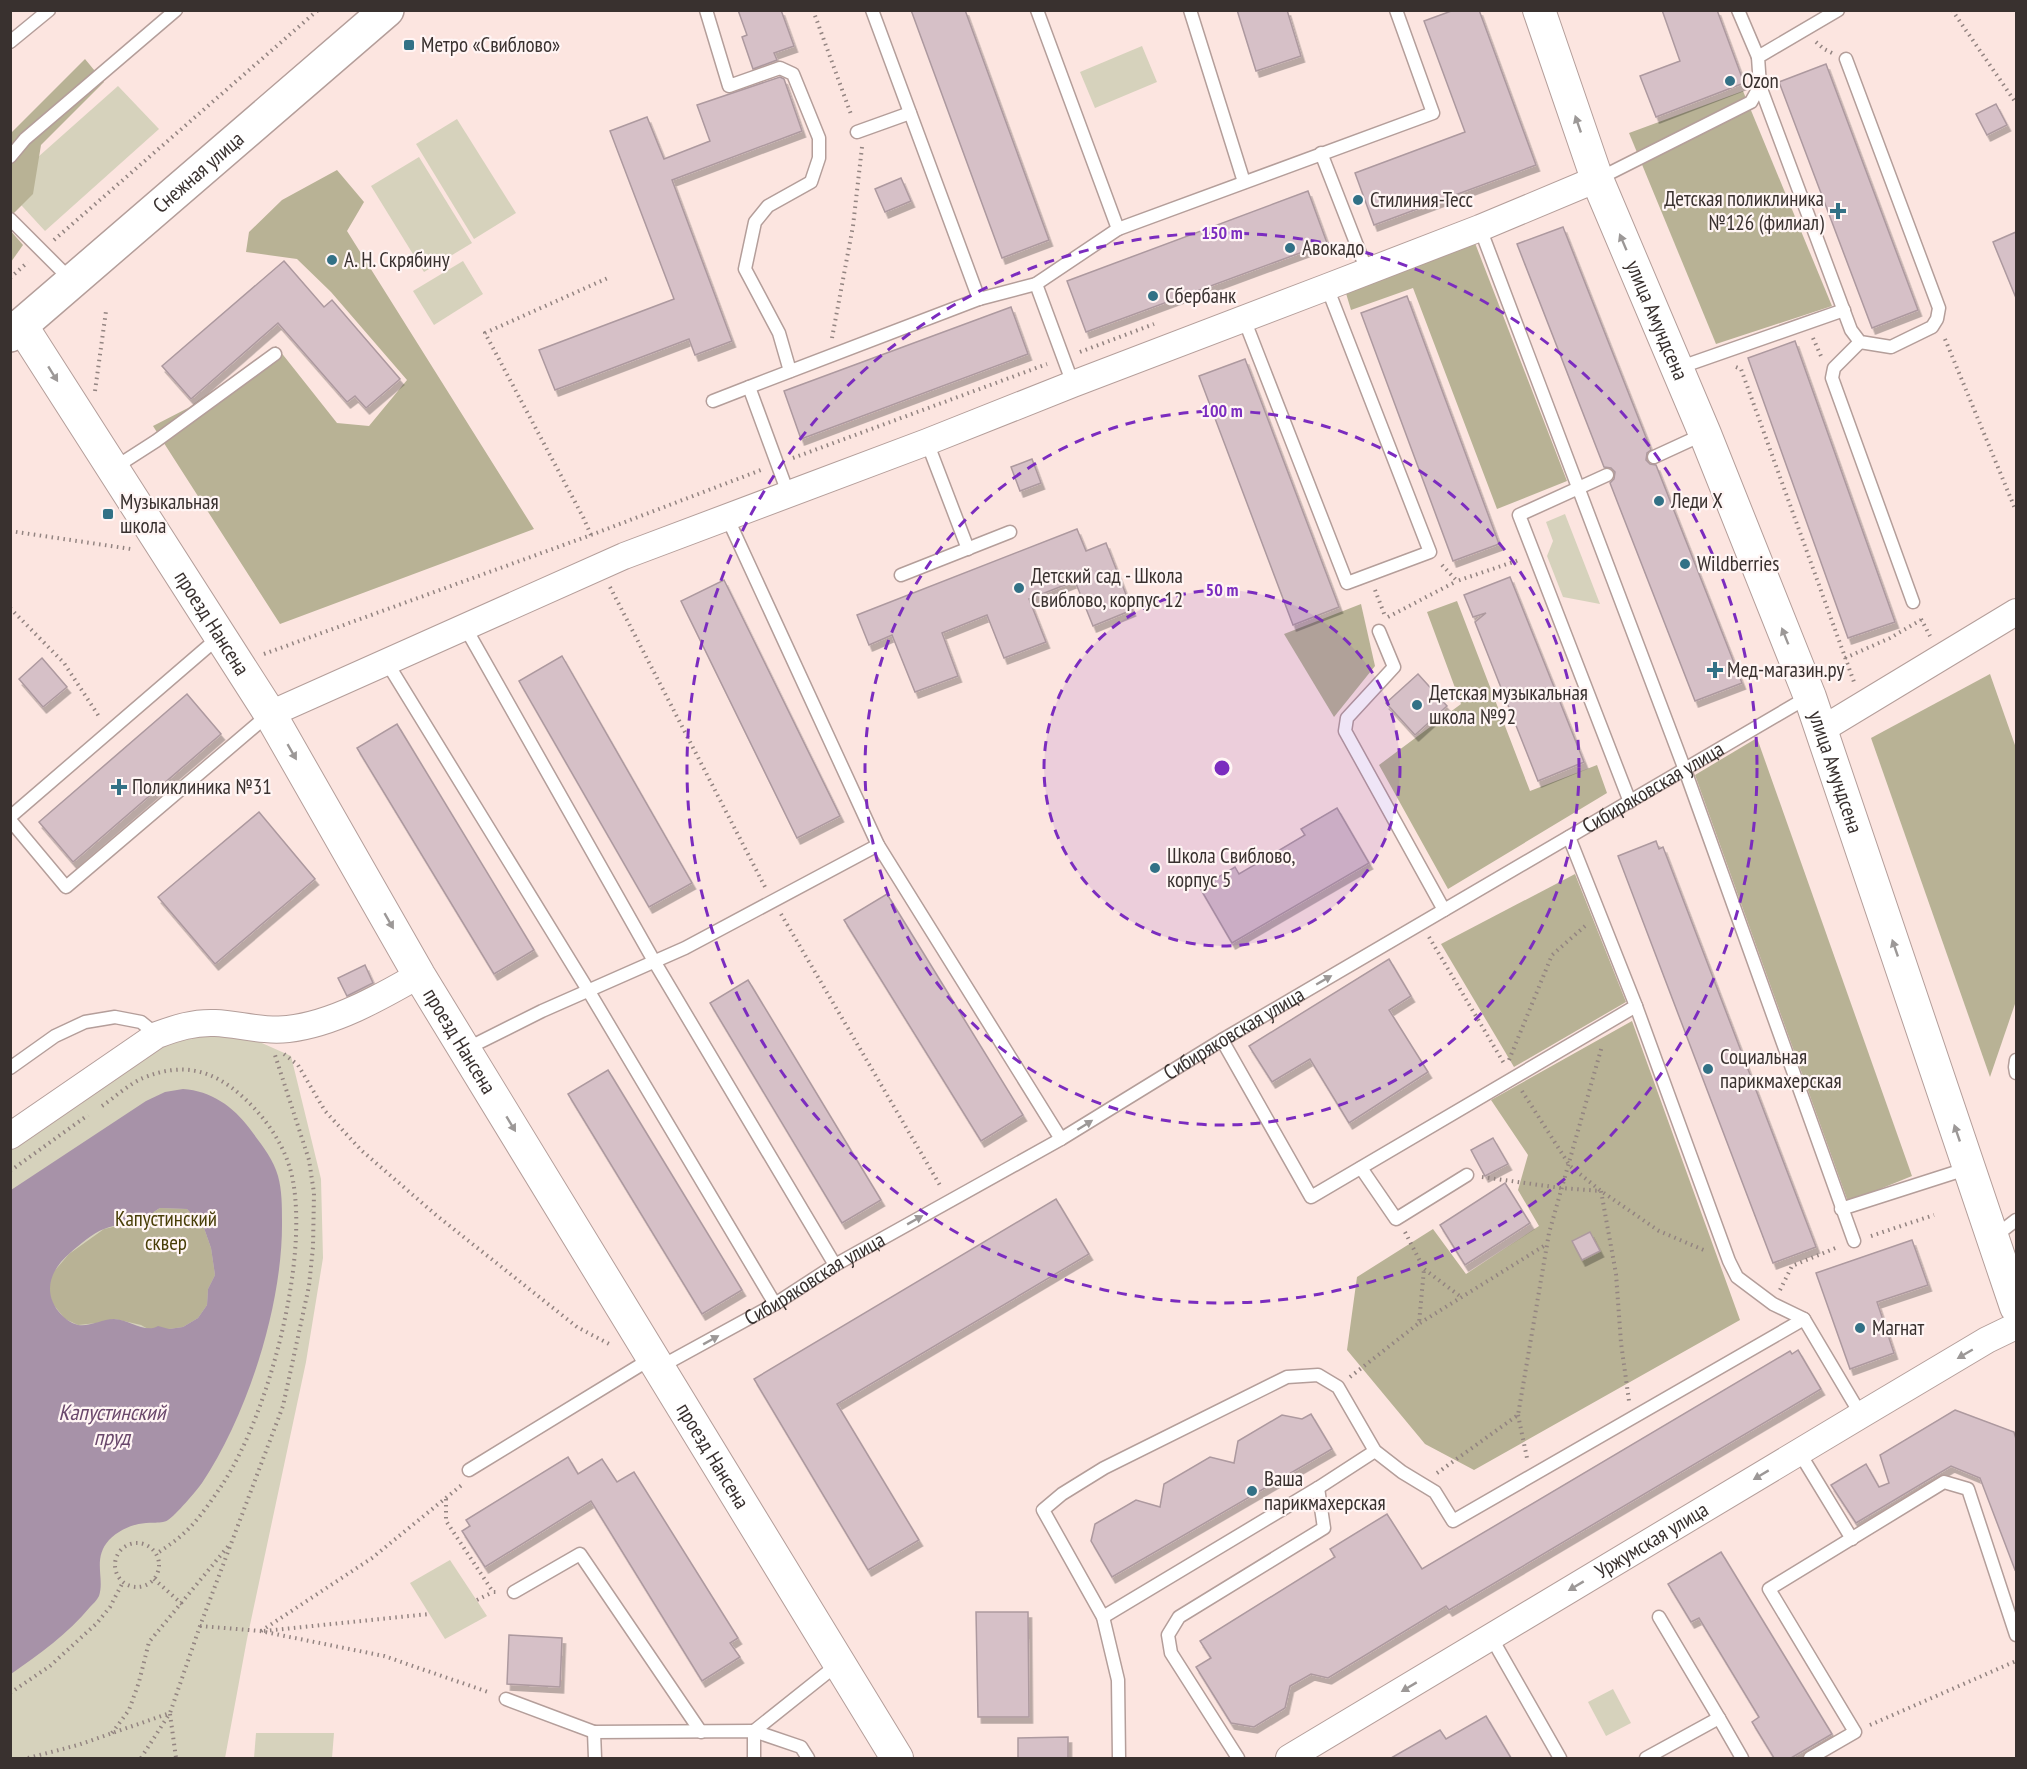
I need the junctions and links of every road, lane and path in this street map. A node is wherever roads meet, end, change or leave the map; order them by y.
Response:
1 (49, 10) edge
2 (176, 10) edge
3 (318, 10) edge
4 (387, 10) edge
5 (706, 10) edge
6 (813, 10) edge
7 (872, 10) edge
8 (1037, 10) edge
9 (1190, 10) edge
10 (1396, 10) edge
11 (1539, 10) edge
12 (1738, 10) edge
13 (1838, 10) edge
14 (1952, 10) edge
15 (1804, 29) junction
16 (10, 42) edge
17 (1758, 57) junction
18 (1846, 59) joint
19 (1760, 86) junction
20 (2016, 103) edge
21 (910, 113) junction
22 (857, 132) junction
23 (1321, 153) junction
24 (10, 157) edge
25 (1597, 179) junction
26 (1244, 182) junction
27 (10, 219) edge
28 (1480, 228) junction
29 (1118, 229) junction
30 (41, 251) junction
31 (1367, 271) junction
32 (610, 277) dead end
33 (10, 278) edge
34 (72, 281) junction
35 (1036, 284) junction
36 (1327, 287) junction
37 (979, 299) junction
38 (1844, 310) junction
39 (106, 311) dead end
40 (1244, 319) junction
41 (1937, 319) junction
42 (1793, 328) junction
43 (16, 330) edge
44 (1860, 342) junction
45 (275, 354) dead end
46 (1716, 355) junction
47 (828, 356) junction
48 (1063, 358) junction
49 (1677, 368) junction
50 (790, 371) junction
51 (1832, 378) junction
52 (1073, 384) junction
53 (749, 387) junction
54 (95, 391) dead end
55 (713, 401) dead end
56 (1705, 434) junction
57 (927, 442) junction
58 (1654, 457) dead end
59 (777, 464) junction
60 (113, 468) junction
61 (1607, 475) dead end
62 (1579, 489) junction
63 (788, 493) junction
64 (2016, 511) edge
65 (727, 517) junction
66 (10, 531) edge
67 (1010, 532) dead end
68 (591, 535) junction
69 (968, 549) junction
70 (136, 550) dead end
71 (1430, 552) junction
72 (1534, 554) junction
73 (599, 567) junction
74 (1370, 575) junction
75 (901, 576) dead end
76 (1457, 581) junction
77 (1914, 602) joint
78 (10, 608) edge
79 (2016, 612) edge
80 (1385, 619) junction
81 (1921, 620) junction
82 (465, 627) junction
83 (1379, 631) joint
84 (220, 636) junction
85 (1932, 640) dead end
86 (263, 654) dead end
87 (1845, 658) junction
88 (386, 661) junction
89 (1846, 688) dead end
90 (1810, 697) junction
91 (270, 714) junction
92 (1821, 730) junction
93 (109, 731) junction
94 (1686, 770) junction
95 (1630, 802) junction
96 (10, 818) edge
97 (1569, 837) junction
98 (878, 845) junction
99 (773, 901) junction
100 (1444, 910) junction
101 (1599, 914) junction
102 (1421, 924) junction
103 (654, 961) junction
104 (419, 975) junction
105 (588, 990) junction
106 (1636, 1006) junction
107 (1610, 1020) junction
108 (157, 1035) junction
109 (262, 1035) junction
110 (1222, 1040) junction
111 (465, 1050) junction
112 (2016, 1060) edge
113 (10, 1068) edge
114 (1510, 1072) junction
115 (2016, 1073) edge
116 (99, 1108) dead end
117 (90, 1113) dead end
118 (10, 1136) edge
119 (1061, 1139) junction
120 (1568, 1162) junction
121 (1969, 1167) junction
122 (1361, 1168) junction
123 (10, 1171) edge
124 (1467, 1174) joint
125 (1561, 1188) junction
126 (1601, 1191) junction
127 (946, 1195) dead end
128 (1841, 1209) junction
129 (2005, 1229) edge
130 (1408, 1236) dead end
131 (1854, 1241) dead end
132 (1547, 1244) junction
133 (1729, 1261) junction
134 (835, 1265) junction
135 (1424, 1269) junction
136 (1461, 1297) junction
137 (775, 1304) junction
138 (2016, 1307) edge
139 (1804, 1319) junction
140 (1419, 1323) junction
141 (2016, 1326) edge
142 (652, 1363) junction
143 (1338, 1387) junction
144 (1518, 1415) junction
145 (1861, 1415) junction
146 (1631, 1418) junction
147 (1375, 1451) junction
148 (1799, 1452) junction
149 (469, 1470) dead end
150 (1531, 1476) junction
151 (464, 1484) dead end
152 (1422, 1484) junction
153 (1318, 1488) junction
154 (446, 1498) junction
155 (234, 1539) junction
156 (1852, 1539) junction
157 (156, 1554) junction
158 (154, 1579) junction
159 (123, 1582) junction
160 (493, 1592) junction
161 (514, 1592) joint
162 (477, 1600) dead end
163 (182, 1604) junction
164 (429, 1614) dead end
165 (1103, 1617) junction
166 (1659, 1617) dead end
167 (200, 1626) junction
168 (260, 1631) junction
169 (2016, 1635) edge
170 (1491, 1637) junction
171 (2016, 1661) edge
172 (838, 1664) junction
173 (10, 1693) edge
174 (506, 1699) joint
175 (170, 1713) junction
176 (1719, 1718) junction
177 (754, 1731) junction
178 (594, 1732) junction
179 (701, 1732) junction
180 (1855, 1732) junction
181 (111, 1733) junction
182 (28, 1758) edge
183 (141, 1758) edge
184 (176, 1758) edge
185 (594, 1758) edge
186 (754, 1758) edge
187 (808, 1758) edge
188 (897, 1758) edge
189 (1119, 1758) edge
190 (1238, 1758) edge
191 (1289, 1758) edge
192 (1560, 1758) edge
193 (1647, 1758) edge
194 (1742, 1758) edge
195 (1810, 1758) edge

1 - 16 lane
2 - 24 lane
3 - 30 path
4 - 34 main road, Снежная улица
5 - 50 lane
6 - 22 path
7 - 21 lane
8 - 29 lane
9 - 26 lane
10 - 23 lane
25 -> 11 street, улица Амундсена
12 - 17 lane
13 - 15 lane
14 - 20 path
15 - 17 lane
15 - 18 path
17 - 19 lane
18 - 41 lane
19 - 25 lane
19 - 38 lane
21 - 22 lane
21 - 37 lane
22 - 47 path
23 - 26 lane
23 - 31 lane
25 - 28 street
49 -> 25 street, улица Амундсена
26 - 29 lane
27 - 30 lane
28 - 31 street
28 - 62 lane
29 - 35 lane
30 - 33 path
30 - 34 lane
31 - 36 street
32 - 68 path
34 - 43 main road, Снежная улица
35 - 37 lane
35 - 48 lane
36 - 40 street
36 - 71 lane
37 - 47 lane
38 - 42 lane
38 - 44 lane
39 - 54 path
40 - 52 street
40 - 74 lane
41 - 44 lane
41 - 64 path
42 - 46 lane
42 - 51 path
43 -> 60 street, проезд Нансена
44 - 51 lane
45 - 60 lane
46 - 49 lane
46 - 87 path
47 - 50 lane
48 - 52 lane
48 - 59 path
49 - 56 street, улица Амундсена
50 - 53 lane
51 - 77 lane
52 - 57 street
53 - 55 lane
53 - 59 lane
56 - 58 lane
90 -> 56 street, улица Амундсена
57 - 63 street
57 - 69 lane
59 - 63 lane
59 - 68 path
60 - 84 street, проезд Нансена
61 - 62 lane
62 - 72 lane
62 - 94 lane
63 - 65 street
65 - 73 street
65 - 98 lane
66 - 70 path
67 - 69 lane
68 - 86 path
69 - 75 lane
71 - 74 lane
71 - 76 path
72 - 76 path
72 - 95 lane
73 - 82 street
73 - 99 path
74 - 80 path
76 - 80 path
77 - 81 path
78 - 93 path
79 - 92 street
80 - 83 path
81 - 85 path
81 - 87 path
82 - 88 street
82 - 103 lane
83 - 100 lane
84 - 91 street, проезд Нансена
84 - 93 lane
87 - 89 path
88 - 91 street
88 - 105 lane
90 - 92 street, улица Амундсена
90 - 94 lane, Сибиряковская улица
91 - 96 lane
91 -> 104 street, проезд Нансена
121 -> 92 street, улица Амундсена
93 - 96 lane
94 - 95 lane, Сибиряковская улица
94 - 128 lane
95 - 97 lane, Сибиряковская улица
97 - 100 lane, Сибиряковская улица
97 - 101 lane
98 - 99 lane
98 - 119 lane
99 - 103 lane
99 - 127 path
100 - 102 lane, Сибиряковская улица
101 - 106 lane
101 - 114 path
110 -> 102 lane, Сибиряковская улица
102 - 114 path
103 - 105 lane
103 - 134 lane
104 - 109 street
104 - 111 street, проезд Нансена
105 - 111 lane
105 - 137 lane
106 - 107 lane
106 - 133 lane
107 - 114 lane
107 - 120 path
108 - 109 street
108 - 113 lane
108 - 118 street
109 - 142 path
109 - 155 path
119 -> 110 lane, Сибиряковская улица
110 - 122 lane
111 -> 142 street, проезд Нансена
112 - 115 lane
114 - 120 path
114 - 122 lane
116 - 157 path
117 - 123 path
134 -> 119 lane, Сибиряковская улица
120 - 125 path
120 - 126 path
121 - 128 lane
121 - 129 street, улица Амундсена
122 - 124 lane
124 - 125 path
125 - 126 path
125 - 132 path
126 - 133 path
126 - 146 path
128 - 131 lane
129 - 138 street, улица Амундсена
130 - 135 path
132 - 136 path
132 - 144 path
133 - 139 lane
134 - 137 lane, Сибиряковская улица
135 - 136 path
135 - 140 path
136 - 140 path
142 -> 137 lane, Сибиряковская улица
139 - 145 lane
139 - 146 lane
140 - 143 path
141 -> 145 street, Уржумская улица
142 - 149 lane, Сибиряковская улица
142 - 172 street, проезд Нансена
143 - 147 lane
143 - 165 lane
144 - 150 path
144 - 152 path
145 - 148 street, Уржумская улица
146 - 150 lane
147 - 152 lane
147 - 153 lane
148 - 156 lane
148 -> 170 street, Уржумская улица
150 - 152 lane
151 - 154 path
153 - 165 lane
153 - 190 lane
154 - 160 path
154 - 168 path
155 - 163 path
155 - 167 path
156 - 169 lane
156 - 180 lane
157 - 158 path
157 - 159 path
158 - 159 path
158 - 163 path
159 - 173 path
160 - 161 path
160 - 162 path
161 - 179 lane
163 - 181 path
164 - 168 path
165 - 189 lane
166 - 176 lane
167 - 168 path
167 - 175 path
168 - 174 path
170 -> 191 street, Уржумская улица
170 - 192 lane
171 - 180 path
172 - 177 lane
172 - 188 street, проезд Нансена
174 - 178 lane
175 - 181 path
175 - 183 path
175 - 184 path
176 - 193 lane
176 - 194 lane
177 - 179 lane
177 - 186 lane
177 - 187 lane
178 - 179 lane
178 - 185 lane
180 - 195 lane
181 - 182 path

